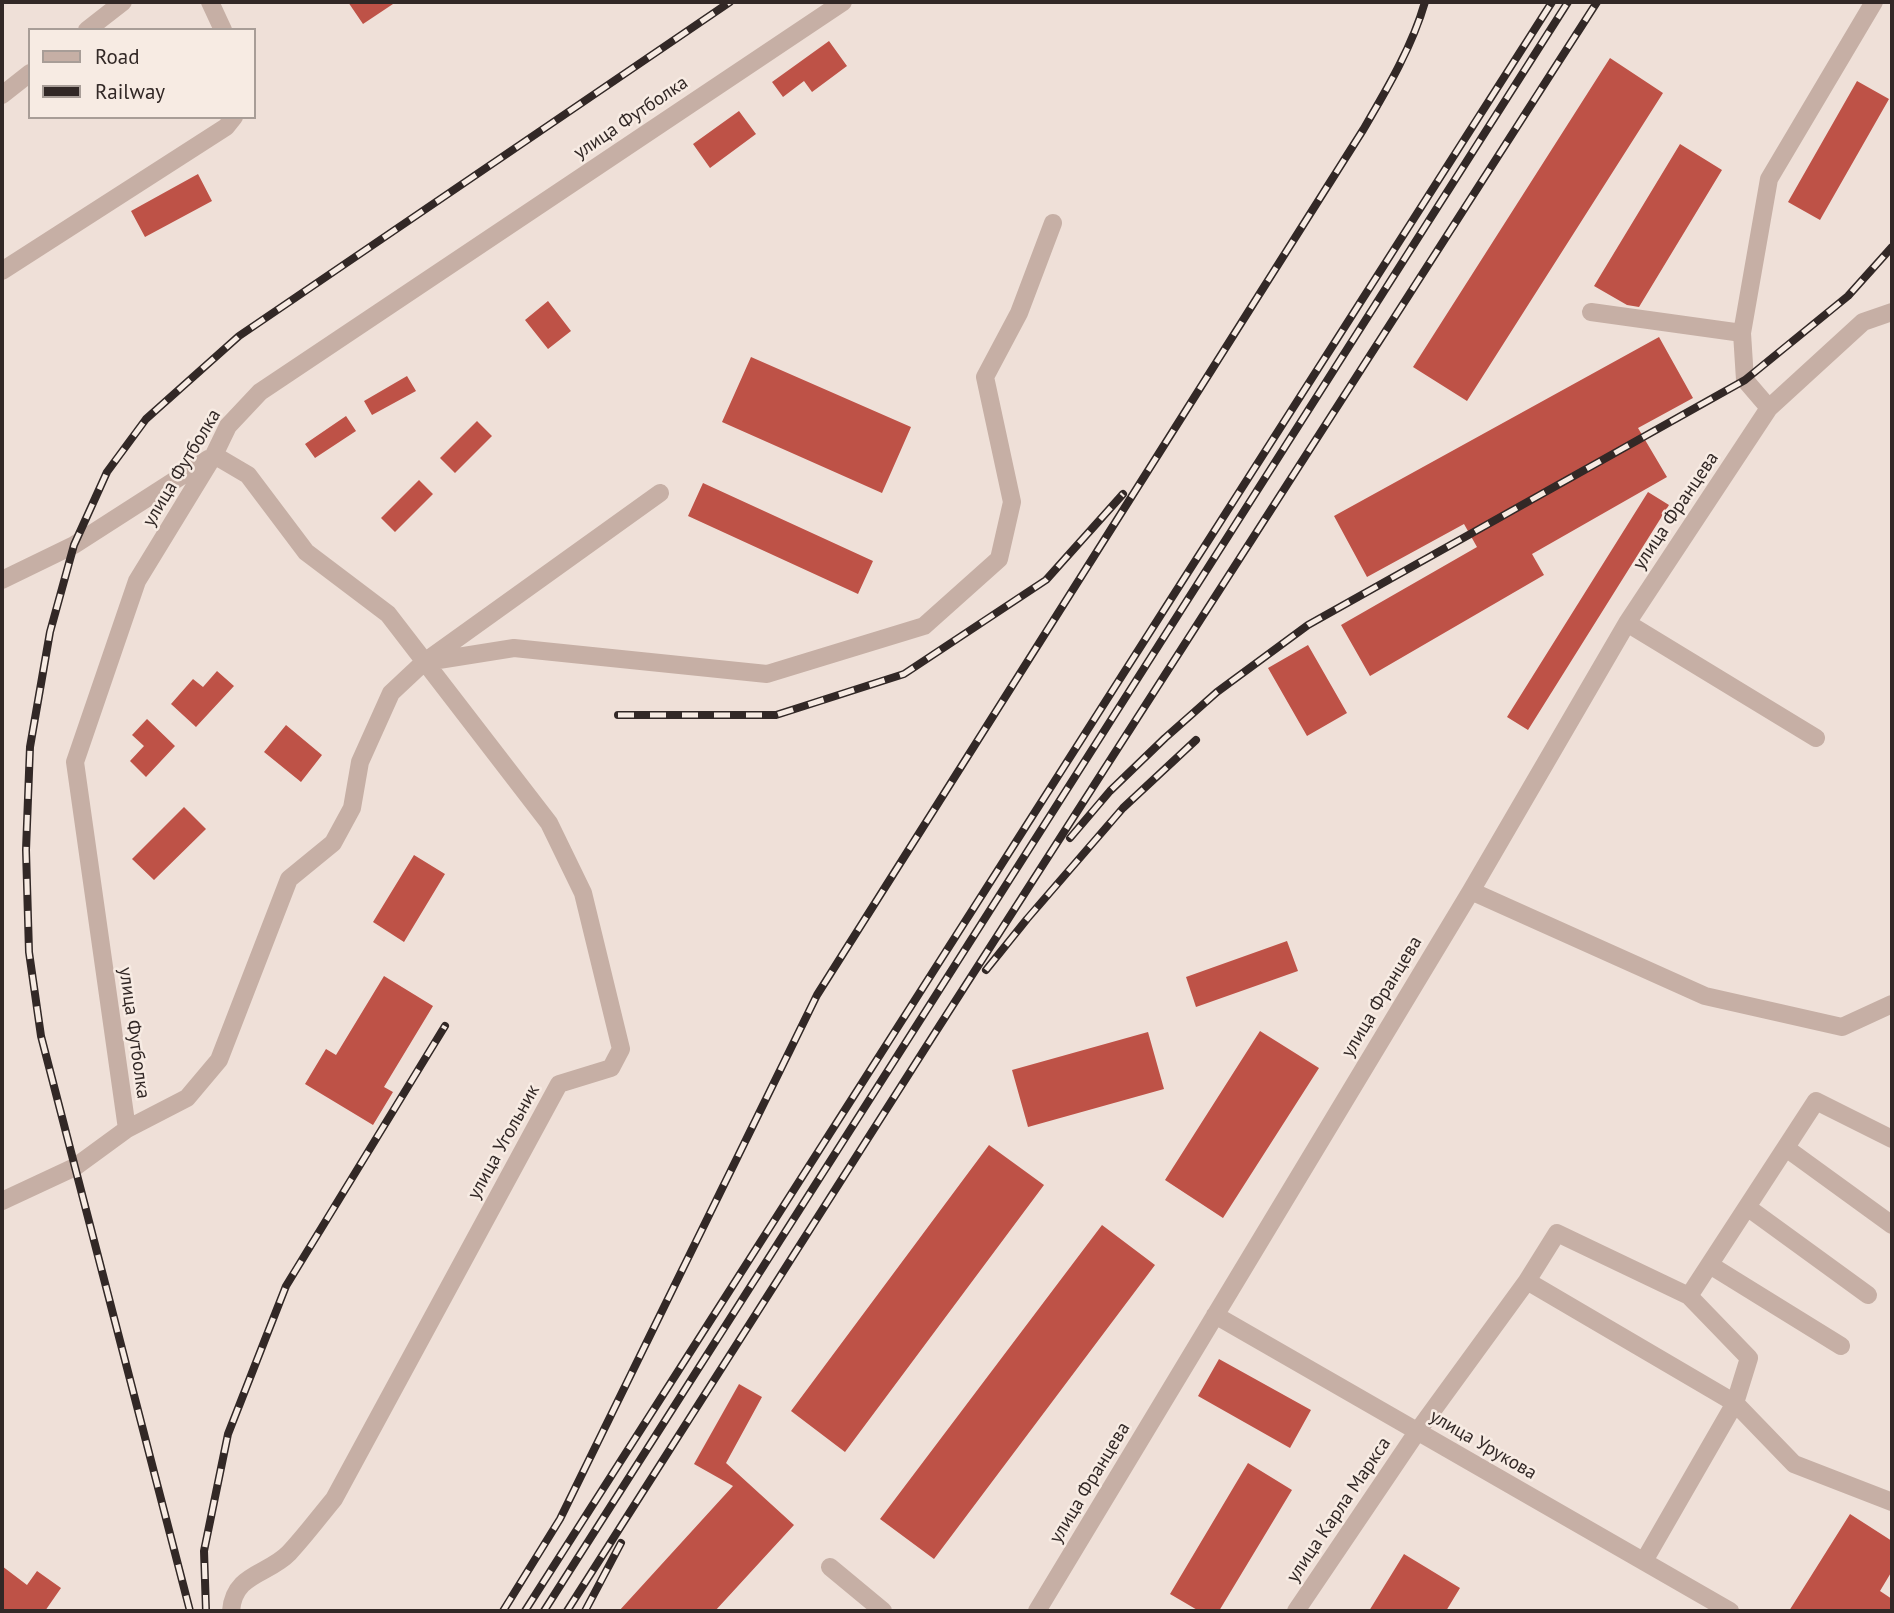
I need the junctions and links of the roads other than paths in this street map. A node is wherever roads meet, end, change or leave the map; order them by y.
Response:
1 (123, 2) edge
2 (210, 2) edge
3 (844, 2) edge
4 (1874, 2) edge
5 (90, 28) edge
6 (222, 28) edge
7 (28, 75) edge
8 (2, 95) edge
9 (232, 119) edge
10 (1053, 223) dead end
11 (2, 271) edge
12 (1591, 312) dead end
13 (1892, 312) edge
14 (1742, 333) junction
15 (1769, 408) junction
16 (214, 455) junction
17 (660, 493) dead end
18 (2, 580) edge
19 (1627, 623) junction
20 (423, 663) junction
21 (1816, 738) dead end
22 (1471, 891) junction
23 (1892, 1004) edge
24 (127, 1129) junction
25 (1892, 1139) edge
26 (1786, 1148) junction
27 (2, 1201) edge
28 (1747, 1207) junction
29 (1892, 1225) edge
30 (1710, 1265) junction
31 (1527, 1281) junction
32 (1868, 1295) dead end
33 (1689, 1296) junction
34 (1215, 1315) junction
35 (1841, 1346) dead end
36 (1735, 1403) junction
37 (1417, 1432) junction
38 (1892, 1502) edge
39 (1644, 1562) junction
40 (830, 1567) dead end
41 (231, 1611) edge
42 (883, 1611) edge
43 (1037, 1611) edge
44 (1296, 1611) edge
45 (1730, 1611) edge

1 - 5 street
2 - 6 street
3 - 16 street, улица Футболка
4 - 14 street
7 - 8 street
9 - 11 street
10 - 20 street
12 - 14 street
13 - 15 street, улица Францева
14 - 15 street
15 - 19 street, улица Францева
16 - 18 street
16 - 20 street, улица Угольник
16 - 24 street, улица Футболка
17 - 20 street
19 - 21 street
19 - 22 street, улица Францева
20 - 24 street
20 - 41 street, улица Угольник
22 - 23 street
22 - 34 street, улица Францева
24 - 27 street
25 - 26 street
26 - 28 street
26 - 29 street
28 - 30 street
28 - 32 street
30 - 33 street
30 - 35 street
31 - 33 street, улица Карла Маркса
31 - 36 street
31 - 37 street, улица Карла Маркса
33 - 36 street
34 - 37 street, улица Урукова
34 - 43 street, улица Францева
36 - 38 street
36 - 39 street
37 - 39 street, улица Урукова
37 - 44 street, улица Карла Маркса
39 - 45 street, улица Урукова
40 - 42 street

